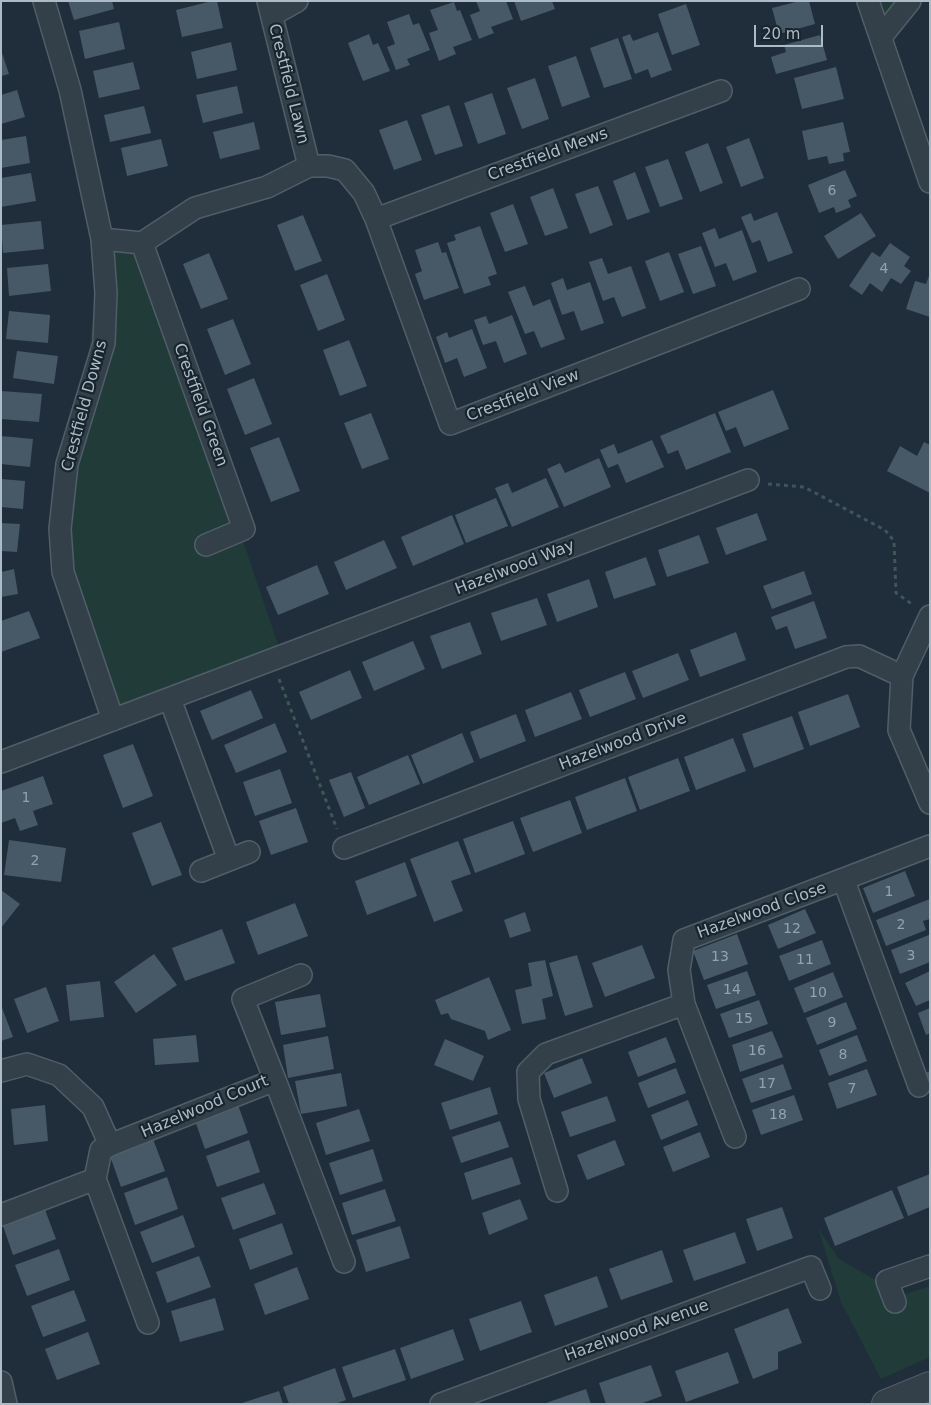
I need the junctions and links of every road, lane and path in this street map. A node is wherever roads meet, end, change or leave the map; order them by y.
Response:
1 (44, 1) edge
2 (297, 1) edge
3 (868, 1) edge
4 (910, 1) edge
5 (270, 8) edge
6 (881, 37) junction
7 (721, 90) dead end
8 (308, 166) junction
9 (930, 182) edge
10 (376, 219) junction
11 (102, 239) junction
12 (142, 243) junction
13 (799, 289) dead end
14 (748, 480) joint
15 (206, 545) dead end
16 (930, 616) edge
17 (277, 657) junction
18 (902, 676) junction
19 (170, 699) junction
20 (113, 720) junction
21 (1, 762) edge
22 (930, 804) edge
23 (930, 846) edge
24 (344, 848) joint
25 (249, 852) dead end
26 (229, 860) junction
27 (201, 871) dead end
28 (844, 881) junction
29 (301, 975) dead end
30 (684, 1004) junction
31 (1, 1071) edge
32 (275, 1080) junction
33 (920, 1086) dead end
34 (735, 1137) dead end
35 (110, 1145) junction
36 (95, 1179) junction
37 (557, 1191) dead end
38 (1, 1215) edge
39 (344, 1262) dead end
40 (930, 1266) edge
41 (820, 1289) dead end
42 (895, 1302) dead end
43 (148, 1323) dead end
44 (1, 1382) edge
45 (930, 1386) edge
46 (6, 1404) edge
47 (441, 1404) edge
48 (886, 1404) edge

1 - 11 street, Crestfield Downs
2 - 5 street
3 - 6 street
4 - 6 street
5 - 8 street, Crestfield Lawn
6 - 9 street
7 - 10 street, Crestfield Mews
8 - 10 street
8 - 12 street
10 - 13 street, Crestfield View
11 - 12 street
11 - 20 street, Crestfield Downs
12 - 15 street, Crestfield Green
14 - 16 path
14 - 17 street, Hazelwood Way
16 - 18 street
17 - 19 street, Hazelwood Way
17 - 24 path
18 - 22 street
18 - 24 street, Hazelwood Drive
19 - 20 street, Hazelwood Way
19 - 26 street
20 - 21 street, Hazelwood Way
23 - 28 street, Hazelwood Close
25 - 26 street
26 - 27 street
28 - 30 street, Hazelwood Close
28 - 33 street, Hazelwood Close
29 - 32 street, Hazelwood Court
30 - 34 street, Hazelwood Close
30 - 37 street
31 - 35 street
32 - 35 street, Hazelwood Court
32 - 39 street
35 - 36 street
36 - 38 street
36 - 43 street
40 - 42 street
41 - 47 street, Hazelwood Avenue
44 - 46 street
45 - 48 street

